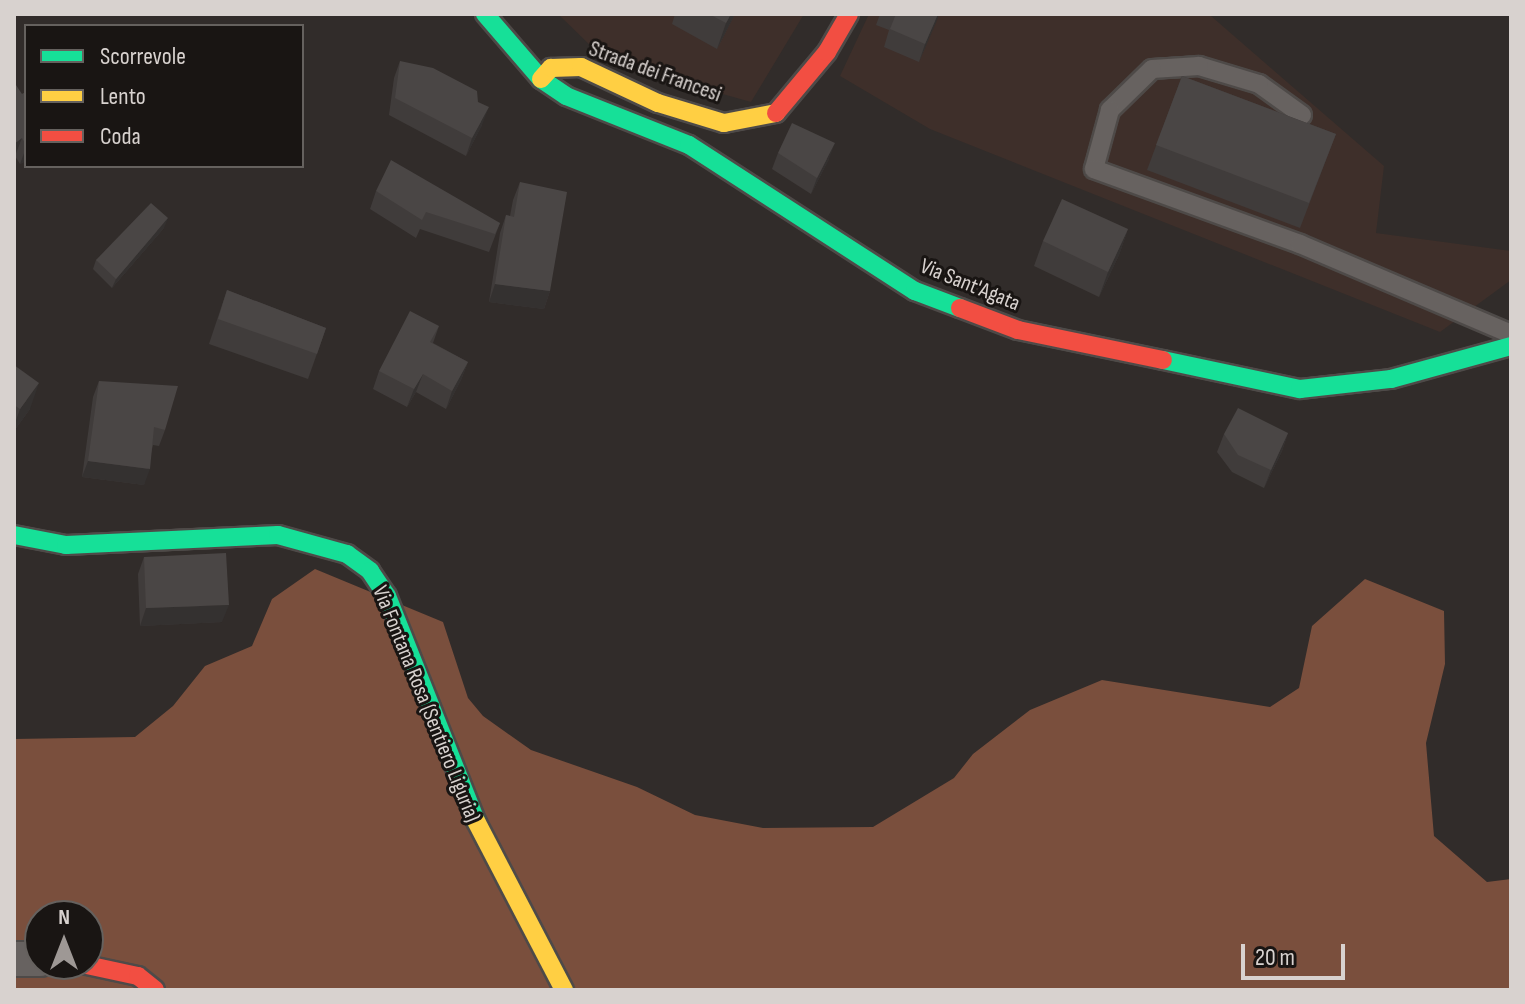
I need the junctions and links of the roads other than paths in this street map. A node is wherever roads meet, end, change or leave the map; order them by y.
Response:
1 (485, 14) edge
2 (849, 14) edge
3 (541, 79) junction
4 (1302, 115) dead end
5 (1511, 334) edge
6 (1511, 346) edge
7 (14, 535) edge
8 (104, 969) edge
9 (155, 990) edge
10 (564, 990) edge

1 - 3 street, Via Sant'Agata
2 - 3 street, Strada dei Francesi
3 - 6 street, Via Sant'Agata
4 - 5 lane
7 - 10 street, Via Fontana Rosa (Sentiero Liguria)
8 - 9 street

